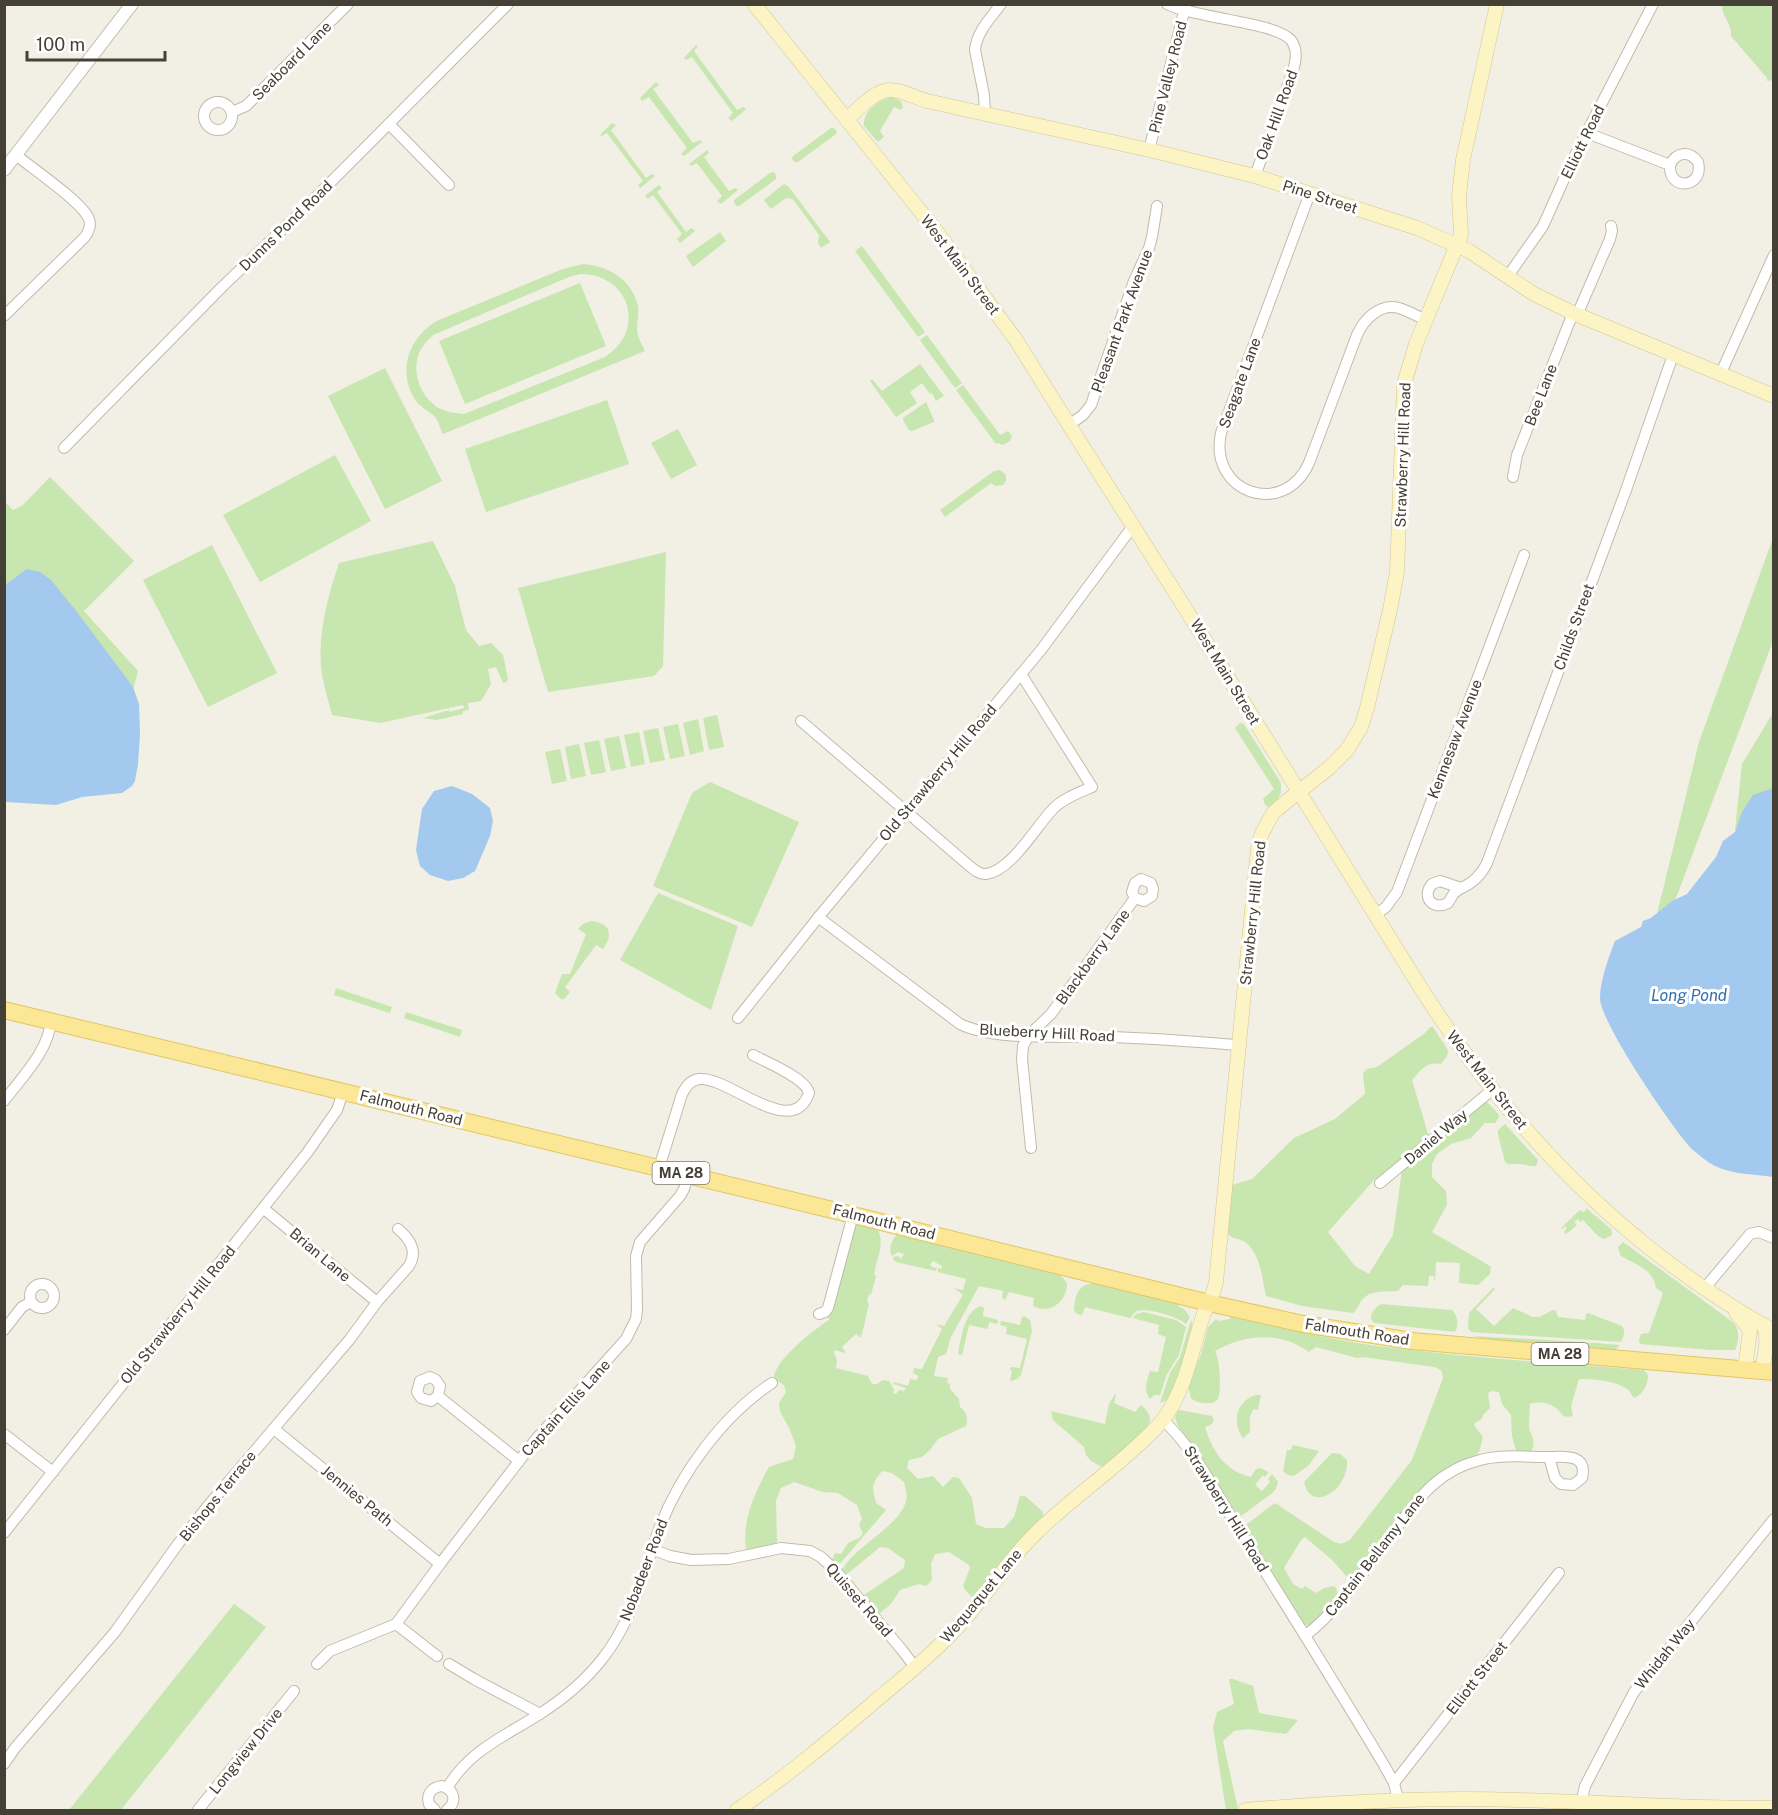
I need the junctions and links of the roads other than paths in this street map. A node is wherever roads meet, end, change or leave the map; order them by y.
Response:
1 (132, 4) edge
2 (348, 4) edge
3 (508, 4) edge
4 (754, 4) edge
5 (1001, 4) edge
6 (1167, 4) edge
7 (1497, 4) edge
8 (1653, 4) edge
9 (1185, 8) edge
10 (232, 112) dead end
11 (985, 114) junction
12 (847, 120) junction
13 (389, 124) junction
14 (1587, 133) junction
15 (1149, 150) junction
16 (16, 155) junction
17 (1670, 165) dead end
18 (4, 170) edge
19 (1255, 176) junction
20 (449, 185) dead end
21 (1310, 193) junction
22 (1156, 206) dead end
23 (1611, 226) dead end
24 (1458, 245) junction
25 (1773, 255) edge
26 (1508, 276) junction
27 (1575, 314) junction
28 (4, 316) edge
29 (1426, 320) junction
30 (1673, 355) junction
31 (1720, 375) junction
32 (1773, 396) edge
33 (1069, 425) junction
34 (64, 448) dead end
35 (1513, 477) dead end
36 (1133, 526) junction
37 (1524, 555) dead end
38 (1021, 674) junction
39 (801, 721) dead end
40 (1298, 792) junction
41 (906, 811) junction
42 (1461, 888) dead end
43 (1136, 898) dead end
44 (1375, 915) junction
45 (818, 917) junction
46 (4, 1010) edge
47 (738, 1018) dead end
48 (51, 1021) junction
49 (1029, 1035) junction
50 (1239, 1045) junction
51 (753, 1055) dead end
52 (1492, 1090) junction
53 (343, 1092) junction
54 (4, 1101) edge
55 (1031, 1148) dead end
56 (659, 1168) junction
57 (688, 1175) junction
58 (1380, 1184) dead end
59 (264, 1209) junction
60 (853, 1215) junction
61 (398, 1229) dead end
62 (1773, 1238) edge
63 (1704, 1289) junction
64 (31, 1302) dead end
65 (377, 1302) junction
66 (1209, 1303) junction
67 (1729, 1305) junction
68 (819, 1314) dead end
69 (1768, 1328) edge
70 (4, 1330) edge
71 (1760, 1371) edge
72 (772, 1383) dead end
73 (438, 1396) dead end
74 (1163, 1420) junction
75 (274, 1429) junction
76 (4, 1434) edge
77 (1549, 1457) dead end
78 (519, 1461) junction
79 (53, 1472) junction
80 (1773, 1519) edge
81 (4, 1533) edge
82 (652, 1549) junction
83 (440, 1564) junction
84 (1559, 1573) dead end
85 (396, 1624) junction
86 (1306, 1635) junction
87 (436, 1656) dead end
88 (317, 1664) dead end
89 (449, 1664) dead end
90 (915, 1667) junction
91 (294, 1691) dead end
92 (540, 1714) junction
93 (4, 1764) edge
94 (1394, 1783) junction
95 (447, 1788) junction
96 (1398, 1800) junction
97 (1581, 1803) junction
98 (1306, 1808) edge
99 (1773, 1808) edge
100 (1739, 1809) edge
101 (198, 1810) edge
102 (435, 1810) edge
103 (447, 1810) edge
104 (737, 1810) edge
105 (1245, 1810) edge

1 - 16 street
2 - 10 street, Seaboard Lane
3 - 13 street, Dunns Pond Road
4 - 12 main road, West Main Street
5 - 11 street
6 - 9 street, Oak Hill Road
7 - 24 main road, Strawberry Hill Road
8 - 14 street, Elliott Road
9 - 15 street, Pine Valley Road
9 - 19 street, Oak Hill Road
11 - 12 main road, Pine Street
11 - 15 main road, Pine Street
12 - 33 main road, West Main Street
13 - 20 street
13 - 34 street, Dunns Pond Road
14 - 17 street
14 - 26 street, Elliott Road
15 - 19 main road, Pine Street
16 - 18 street
16 - 28 street
19 - 21 main road, Pine Street
21 - 24 main road, Pine Street
21 - 29 street, Seagate Lane
22 - 33 street, Pleasant Park Avenue
23 - 27 street, Bee Lane
24 - 26 main road, Pine Street
24 - 29 main road, Strawberry Hill Road
25 - 31 street
26 - 27 main road, Pine Street
27 - 30 main road, Pine Street
27 - 35 street, Bee Lane
29 - 40 main road, Strawberry Hill Road
30 - 31 main road, Pine Street
30 - 42 street, Childs Street
31 - 32 main road, Pine Street
33 - 36 main road, West Main Street
36 - 38 street, Old Strawberry Hill Road
36 - 40 main road, West Main Street
37 - 44 street, Kennesaw Avenue
38 - 41 street, Old Strawberry Hill Road
38 - 41 street
39 - 41 street
40 - 44 main road, West Main Street
40 - 50 main road, Strawberry Hill Road
41 - 45 street, Old Strawberry Hill Road
43 - 49 street, Blackberry Lane
44 - 52 main road, West Main Street
45 - 47 street, Old Strawberry Hill Road
45 - 49 street, Blueberry Hill Road
46 - 48 main road, Falmouth Road / MA 28
48 - 53 main road, Falmouth Road / MA 28
48 - 54 street
49 - 50 street, Blueberry Hill Road
49 - 55 street
50 - 66 main road, Strawberry Hill Road
51 - 56 street
52 - 58 street, Daniel Way
52 - 63 main road, West Main Street
53 - 56 main road, Falmouth Road / MA 28
53 - 59 street, Old Strawberry Hill Road
56 - 57 main road, Falmouth Road / MA 28
57 - 60 main road, Falmouth Road / MA 28
57 - 78 street, Captain Ellis Lane
59 - 65 street, Brian Lane
59 - 79 street, Old Strawberry Hill Road
60 - 66 main road, Falmouth Road / MA 28
60 - 68 street
61 - 65 street, Bishops Terrace
62 - 63 street
63 - 67 main road, West Main Street
64 - 70 street
65 - 75 street, Bishops Terrace
66 - 71 main road, Falmouth Road / MA 28
66 - 74 main road, Strawberry Hill Road
67 - 69 main road, West Main Street
67 - 71 main road, West Main Street
69 - 71 main road, West Main Street
72 - 82 street, Nobadeer Road
73 - 78 street
74 - 86 street, Strawberry Hill Road
74 - 90 main road, Wequaquet Lane
75 - 83 street, Jennies Path
75 - 93 street, Bishops Terrace
76 - 79 street
77 - 86 street, Captain Bellamy Lane
78 - 83 street, Captain Ellis Lane
79 - 81 street, Old Strawberry Hill Road
80 - 97 street, Whidah Way
82 - 90 street, Quisset Road
82 - 92 street, Nobadeer Road
83 - 85 street, Captain Ellis Lane
84 - 94 street, Elliott Street
85 - 87 street
85 - 88 street
86 - 94 street, Strawberry Hill Road
89 - 92 street
90 - 104 main road, Wequaquet Lane
91 - 101 street, Longview Drive
92 - 95 street, Nobadeer Road
94 - 96 street, Strawberry Hill Road
95 - 102 street, Nobadeer Road
95 - 103 street
96 - 97 main road
96 - 98 main road
97 - 100 main road
98 - 105 main road
99 - 100 main road

